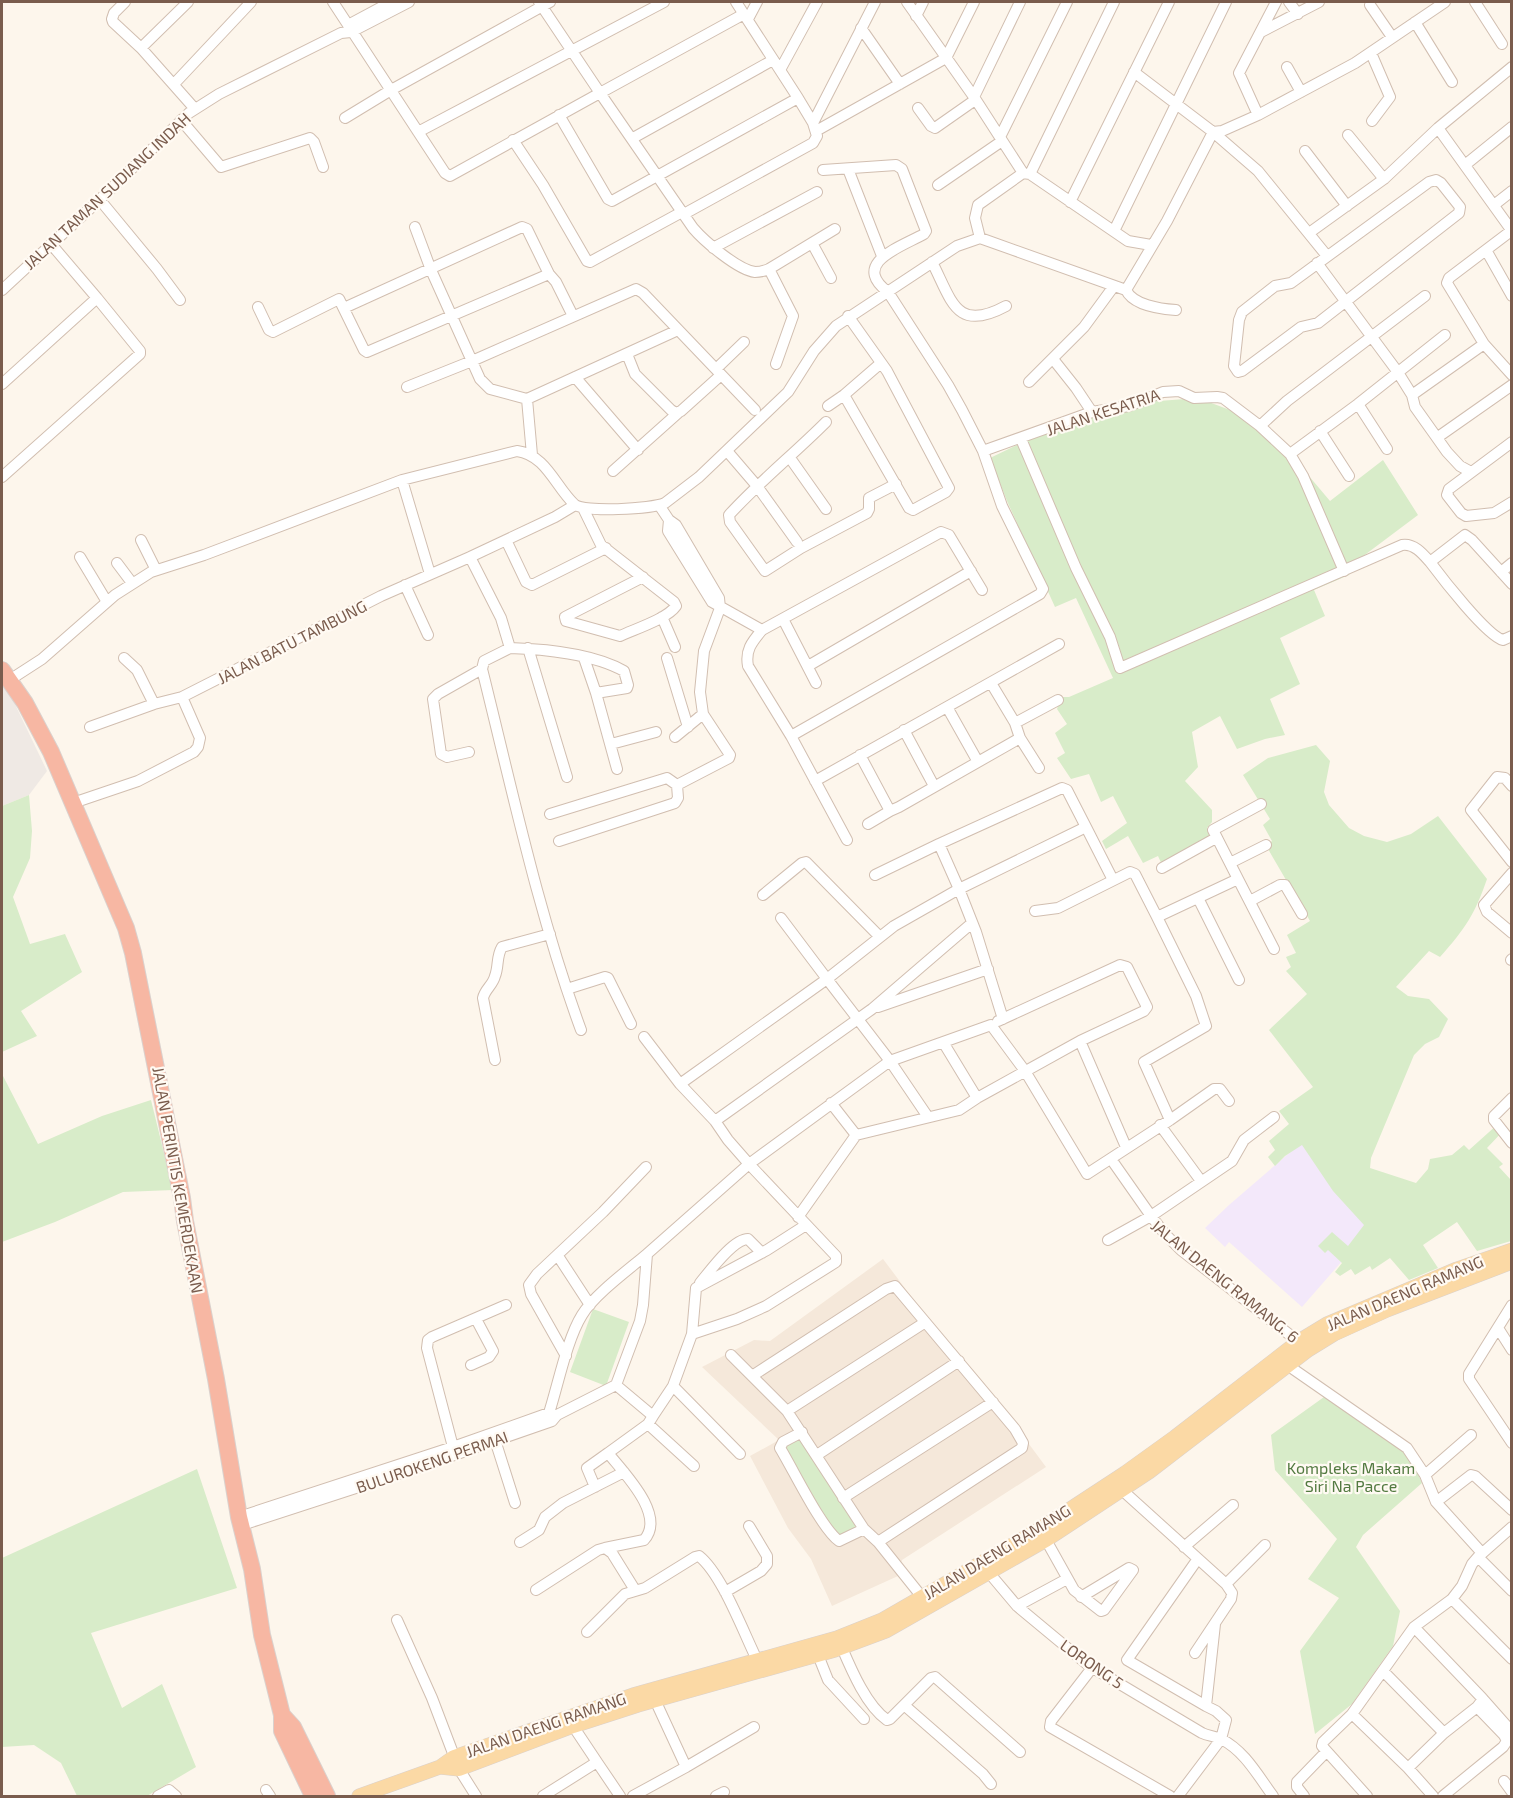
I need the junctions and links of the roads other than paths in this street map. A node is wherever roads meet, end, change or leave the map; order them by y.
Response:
1 (125, 2) edge
2 (188, 2) edge
3 (251, 2) edge
4 (388, 2) edge
5 (409, 2) edge
6 (664, 2) edge
7 (736, 2) edge
8 (757, 2) edge
9 (817, 2) edge
10 (874, 2) edge
11 (906, 2) edge
12 (923, 2) edge
13 (974, 2) edge
14 (1020, 2) edge
15 (1066, 2) edge
16 (1114, 2) edge
17 (1169, 2) edge
18 (1226, 2) edge
19 (1276, 2) edge
20 (1289, 2) edge
21 (1319, 2) edge
22 (1475, 2) edge
23 (544, 3) edge
24 (1441, 3) edge
25 (1370, 4) dead end
26 (335, 5) edge
27 (1298, 14) junction
28 (916, 16) junction
29 (746, 17) junction
30 (1415, 22) junction
31 (861, 28) junction
32 (346, 30) junction
33 (1261, 32) junction
34 (1392, 37) junction
35 (1502, 44) dead end
36 (141, 48) junction
37 (572, 48) junction
38 (1371, 53) junction
39 (946, 58) junction
40 (773, 60) junction
41 (1287, 67) dead end
42 (1512, 67) edge
43 (780, 70) junction
44 (1134, 72) junction
45 (1452, 82) dead end
46 (174, 84) junction
47 (900, 84) junction
48 (391, 90) junction
49 (1301, 92) junction
50 (600, 93) junction
51 (798, 98) junction
52 (975, 99) junction
53 (1177, 104) junction
54 (918, 108) dead end
55 (195, 109) junction
56 (559, 115) junction
57 (1258, 115) junction
58 (345, 118) dead end
59 (181, 120) junction
60 (1372, 121) dead end
61 (814, 127) junction
62 (1438, 128) junction
63 (1512, 128) edge
64 (418, 132) junction
65 (1213, 132) junction
66 (1348, 135) dead end
67 (633, 138) junction
68 (1001, 139) junction
69 (513, 140) junction
70 (1305, 151) dead end
71 (1465, 165) junction
72 (323, 167) dead end
73 (848, 169) junction
74 (823, 170) dead end
75 (1027, 173) junction
76 (659, 177) junction
77 (1384, 179) junction
78 (938, 185) dead end
79 (1512, 191) edge
80 (816, 192) dead end
81 (100, 200) junction
82 (1070, 202) junction
83 (1494, 205) junction
84 (1347, 206) junction
85 (683, 213) junction
86 (415, 227) dead end
87 (835, 229) dead end
88 (1114, 231) junction
89 (1511, 231) edge
90 (1310, 233) junction
91 (980, 238) junction
92 (812, 243) junction
93 (51, 244) junction
94 (1150, 245) junction
95 (713, 248) junction
96 (1486, 250) junction
97 (882, 256) junction
98 (1327, 256) junction
99 (932, 262) junction
100 (1317, 263) junction
101 (769, 269) junction
102 (431, 270) junction
103 (549, 274) junction
104 (831, 278) dead end
105 (1114, 286) junction
106 (2, 290) edge
107 (1126, 290) junction
108 (888, 292) junction
109 (1425, 296) dead end
110 (1512, 296) edge
111 (98, 298) junction
112 (180, 300) dead end
113 (1345, 301) junction
114 (1006, 306) dead end
115 (258, 307) dead end
116 (344, 308) junction
117 (1176, 310) dead end
118 (451, 315) junction
119 (573, 316) junction
120 (848, 316) junction
121 (678, 330) junction
122 (1445, 334) dead end
123 (1371, 336) junction
124 (744, 342) dead end
125 (1484, 344) junction
126 (627, 354) junction
127 (1053, 358) junction
128 (472, 361) junction
129 (881, 363) junction
130 (776, 364) dead end
131 (1397, 371) junction
132 (718, 372) junction
133 (1512, 375) edge
134 (575, 377) junction
135 (1029, 382) dead end
136 (2, 384) edge
137 (1512, 385) edge
138 (407, 387) dead end
139 (844, 395) junction
140 (1412, 395) junction
141 (527, 399) junction
142 (1358, 404) junction
143 (828, 406) dead end
144 (755, 410) dead end
145 (1092, 412) junction
146 (678, 413) junction
147 (826, 422) dead end
148 (1260, 426) junction
149 (1320, 431) junction
150 (1438, 437) junction
151 (1020, 439) junction
152 (1512, 442) edge
153 (1387, 449) dead end
154 (638, 450) junction
155 (983, 451) junction
156 (727, 452) junction
157 (1290, 454) junction
158 (532, 455) junction
159 (790, 458) junction
160 (613, 471) dead end
161 (1471, 472) junction
162 (1349, 476) dead end
163 (2, 477) edge
164 (402, 480) junction
165 (896, 484) junction
166 (757, 486) junction
167 (1512, 502) edge
168 (659, 505) junction
169 (579, 507) junction
170 (826, 509) dead end
171 (141, 540) dead end
172 (506, 540) junction
173 (797, 542) dead end
174 (606, 548) junction
175 (80, 557) dead end
176 (470, 557) junction
177 (1430, 562) junction
178 (117, 563) dead end
179 (1512, 563) edge
180 (156, 570) junction
181 (971, 571) junction
182 (1344, 571) junction
183 (1501, 572) junction
184 (430, 574) junction
185 (643, 577) junction
186 (132, 583) junction
187 (1512, 584) edge
188 (405, 585) junction
189 (982, 590) dead end
190 (107, 602) junction
191 (720, 608) junction
192 (662, 617) junction
193 (783, 619) junction
194 (762, 630) junction
195 (428, 635) dead end
196 (1512, 636) edge
197 (1059, 644) dead end
198 (675, 647) dead end
199 (510, 648) junction
200 (528, 648) junction
201 (124, 658) dead end
202 (584, 658) junction
203 (667, 658) dead end
204 (808, 666) junction
205 (482, 669) junction
206 (5, 676) edge
207 (816, 683) dead end
208 (991, 683) junction
209 (596, 693) junction
210 (182, 697) junction
211 (1058, 700) dead end
212 (154, 704) junction
213 (947, 707) junction
214 (703, 714) junction
215 (1015, 723) junction
216 (90, 727) dead end
217 (687, 727) junction
218 (904, 730) junction
219 (656, 732) dead end
220 (791, 736) junction
221 (675, 737) dead end
222 (1020, 738) junction
223 (611, 744) junction
224 (469, 752) dead end
225 (860, 755) junction
226 (978, 762) junction
227 (1039, 768) dead end
228 (617, 769) dead end
229 (567, 777) dead end
230 (815, 781) junction
231 (677, 785) junction
232 (934, 786) junction
233 (1512, 786) edge
234 (73, 803) junction
235 (1261, 804) dead end
236 (890, 811) junction
237 (550, 814) dead end
238 (868, 824) dead end
239 (1086, 827) junction
240 (1216, 838) junction
241 (847, 840) dead end
242 (559, 841) dead end
243 (939, 844) junction
244 (1266, 845) dead end
245 (1512, 862) edge
246 (1230, 863) junction
247 (1162, 868) dead end
248 (1512, 873) edge
249 (875, 875) dead end
250 (1238, 879) junction
251 (1113, 880) junction
252 (959, 889) junction
253 (763, 895) dead end
254 (1198, 898) junction
255 (1250, 901) junction
256 (1035, 911) dead end
257 (1302, 914) dead end
258 (1157, 917) junction
259 (781, 918) dead end
260 (972, 924) junction
261 (1512, 933) edge
262 (550, 934) junction
263 (879, 936) junction
264 (1274, 949) dead end
265 (988, 969) junction
266 (827, 979) junction
267 (1239, 980) dead end
268 (567, 989) junction
269 (872, 1009) junction
270 (858, 1019) junction
271 (1004, 1019) junction
272 (631, 1024) dead end
273 (991, 1024) junction
274 (581, 1030) dead end
275 (644, 1037) dead end
276 (1080, 1041) junction
277 (943, 1042) junction
278 (495, 1060) dead end
279 (890, 1061) junction
280 (1025, 1071) junction
281 (680, 1084) junction
282 (977, 1098) junction
283 (1512, 1098) edge
284 (1228, 1101) dead end
285 (831, 1103) junction
286 (928, 1117) junction
287 (1274, 1117) dead end
288 (715, 1121) junction
289 (1165, 1122) junction
290 (856, 1135) junction
291 (1512, 1143) edge
292 (1126, 1147) junction
293 (1111, 1159) junction
294 (749, 1164) junction
295 (646, 1167) dead end
296 (1201, 1181) junction
297 (1151, 1216) junction
298 (802, 1221) junction
299 (1108, 1240) dead end
300 (1512, 1250) edge
301 (762, 1253) junction
302 (647, 1254) junction
303 (558, 1256) junction
304 (1504, 1264) edge
305 (696, 1288) junction
306 (506, 1305) dead end
307 (590, 1305) junction
308 (1512, 1305) edge
309 (476, 1319) junction
310 (924, 1323) junction
311 (1498, 1328) junction
312 (692, 1334) junction
313 (1304, 1346) junction
314 (1512, 1350) edge
315 (731, 1355) dead end
316 (566, 1356) junction
317 (959, 1361) junction
318 (1283, 1362) junction
319 (471, 1365) dead end
320 (752, 1376) junction
321 (616, 1384) junction
322 (673, 1386) junction
323 (993, 1402) junction
324 (787, 1411) junction
325 (552, 1416) junction
326 (651, 1420) junction
327 (1508, 1425) edge
328 (802, 1432) junction
329 (1471, 1435) dead end
330 (495, 1440) junction
331 (1512, 1443) edge
332 (460, 1448) junction
333 (608, 1453) junction
334 (740, 1454) dead end
335 (817, 1455) junction
336 (694, 1467) dead end
337 (1146, 1467) junction
338 (624, 1472) junction
339 (1425, 1475) junction
340 (595, 1487) junction
341 (1122, 1490) junction
342 (843, 1498) junction
343 (1436, 1502) junction
344 (515, 1503) dead end
345 (1233, 1505) dead end
346 (1083, 1508) junction
347 (1512, 1510) edge
348 (241, 1521) junction
349 (749, 1526) dead end
350 (1512, 1527) edge
351 (864, 1529) junction
352 (1046, 1540) junction
353 (520, 1542) dead end
354 (878, 1542) junction
355 (1265, 1545) dead end
356 (1184, 1547) junction
357 (605, 1548) junction
358 (1480, 1555) junction
359 (1197, 1560) junction
360 (985, 1568) junction
361 (1067, 1580) junction
362 (1226, 1584) junction
363 (536, 1590) dead end
364 (635, 1590) junction
365 (1512, 1591) edge
366 (725, 1592) junction
367 (1082, 1597) junction
368 (1452, 1599) junction
369 (926, 1602) junction
370 (1017, 1606) junction
371 (397, 1620) dead end
372 (1215, 1624) junction
373 (1414, 1627) junction
374 (587, 1632) dead end
375 (839, 1643) junction
376 (1195, 1653) dead end
377 (818, 1655) junction
378 (1512, 1659) edge
379 (760, 1666) junction
380 (1092, 1668) junction
381 (1383, 1671) junction
382 (656, 1700) junction
383 (1480, 1703) junction
384 (903, 1705) junction
385 (1206, 1706) junction
386 (282, 1714) junction
387 (1352, 1714) junction
388 (864, 1719) dead end
389 (573, 1726) junction
390 (754, 1727) dead end
391 (1512, 1732) edge
392 (537, 1733) junction
393 (1444, 1733) junction
394 (1221, 1739) junction
395 (1020, 1752) dead end
396 (1326, 1752) junction
397 (597, 1762) junction
398 (456, 1763) junction
399 (686, 1767) junction
400 (1408, 1768) junction
401 (1504, 1781) dead end
402 (991, 1784) dead end
403 (1512, 1792) edge
404 (158, 1797) edge
405 (176, 1797) edge
406 (313, 1797) edge
407 (327, 1797) edge
408 (359, 1797) edge
409 (476, 1797) edge
410 (543, 1797) edge
411 (620, 1797) edge
412 (633, 1797) edge
413 (1170, 1797) edge
414 (1178, 1797) edge
415 (1273, 1797) edge
416 (1304, 1797) edge
417 (1367, 1797) edge
418 (1433, 1797) edge
419 (1443, 1797) edge

1 - 36 street
2 - 36 street
3 - 46 street
4 - 32 street
5 - 32 street, JALAN TAMAN SUDIANG INDAH
6 - 37 street
7 - 29 street
8 - 29 street
9 - 43 street
10 - 31 street
11 - 28 street
12 - 28 street
13 - 39 street
14 - 52 street
15 - 68 street
16 - 75 street
17 - 44 street
18 - 53 street
19 - 33 street
20 - 27 street
21 - 27 street
22 - 35 street
23 - 37 street
23 - 48 street
24 - 30 street
25 - 34 street
26 - 32 street
27 - 33 street
28 - 39 street
29 - 40 street
29 - 50 street
30 - 34 street
30 - 45 street
31 - 47 street
31 - 61 street
32 - 48 street
32 - 55 street, JALAN TAMAN SUDIANG INDAH
33 - 57 street
34 - 38 street
36 - 46 street
37 - 50 street
37 - 64 street
38 - 49 street
38 - 60 street
39 - 47 street
39 - 52 street
40 - 43 street
40 - 67 street
41 - 49 street
42 - 62 street
43 - 51 street
44 - 53 street
44 - 82 street
46 - 55 street
47 - 61 street
48 - 58 street
48 - 64 street
49 - 57 street
50 - 56 street
50 - 67 street
51 - 61 street
51 - 76 street
52 - 54 street
52 - 68 street
53 - 65 street
53 - 88 street
55 - 59 street, JALAN TAMAN SUDIANG INDAH
56 - 69 street
56 - 76 street
57 - 65 street
59 - 72 street
59 - 81 street, JALAN TAMAN SUDIANG INDAH
61 - 85 street
62 - 71 street
62 - 77 street
63 - 71 street
64 - 69 street
65 - 90 street
65 - 94 street
66 - 77 street
67 - 76 street
68 - 75 street
68 - 78 street
69 - 85 street
70 - 84 street
71 - 83 street
73 - 74 street
73 - 97 street
73 - 97 street
75 - 82 street
75 - 91 street
76 - 85 street
77 - 84 street
79 - 83 street
80 - 95 street
81 - 93 street, JALAN TAMAN SUDIANG INDAH
81 - 112 street
82 - 88 street
83 - 89 street
84 - 90 street
85 - 95 street
86 - 102 street
87 - 92 street
88 - 94 street
89 - 96 street
90 - 98 street
91 - 99 street
91 - 105 street
92 - 101 street
92 - 104 street
93 - 106 street, JALAN TAMAN SUDIANG INDAH
93 - 111 street
94 - 107 street
95 - 101 street
96 - 110 street
96 - 125 street
97 - 108 street
98 - 100 street
98 - 113 street
99 - 108 street
99 - 114 street
100 - 113 street
100 - 113 street
101 - 130 street
102 - 103 street
102 - 116 street
102 - 118 street
103 - 118 street
103 - 119 street
105 - 107 street
105 - 127 street
107 - 117 street
108 - 120 street
108 - 155 street
109 - 123 street
111 - 136 street
111 - 163 street
113 - 123 street
115 - 116 street
116 - 118 street
118 - 128 street
119 - 121 street
119 - 128 street
120 - 129 street
120 - 156 street
121 - 126 street
121 - 132 street
122 - 131 street
123 - 131 street
123 - 148 street
124 - 132 street
125 - 133 street
125 - 140 street
126 - 134 street
126 - 146 street
127 - 135 street
127 - 145 street
128 - 138 street
128 - 141 street
129 - 139 street
129 - 165 street
131 - 140 street
131 - 142 street
132 - 144 street
132 - 146 street
134 - 141 street
134 - 154 street
137 - 150 street
139 - 143 street
139 - 165 street
140 - 150 street
141 - 158 street
142 - 149 street
142 - 153 street
145 - 148 street, JALAN KESATRIA
145 - 151 street, JALAN KESATRIA
146 - 154 street
147 - 159 street
148 - 157 street, JALAN KESATRIA
149 - 157 street
149 - 162 street
150 - 161 street
151 - 155 street, JALAN KESATRIA
151 - 182 street
152 - 161 street
154 - 160 street
155 - 220 street
156 - 166 street
156 - 168 street
157 - 182 street, JALAN KESATRIA
158 - 164 street
158 - 169 street
159 - 166 street
159 - 170 street
161 - 167 street
164 - 180 street
164 - 184 street
165 - 166 street
166 - 173 street
168 - 169 street
168 - 191 street
169 - 172 street, JALAN BATU TAMBUNG
169 - 174 street
171 - 180 street
172 - 174 street
172 - 176 street, JALAN BATU TAMBUNG
174 - 185 street
175 - 190 street
176 - 184 street, JALAN BATU TAMBUNG
176 - 199 street
177 - 182 street
177 - 183 street
177 - 196 street
178 - 186 street
179 - 183 street
180 - 186 street
181 - 189 street
181 - 193 street
181 - 204 street
183 - 187 street
184 - 188 street, JALAN BATU TAMBUNG
185 - 192 street
185 - 192 street
186 - 190 street
188 - 195 street
188 - 210 street, JALAN BATU TAMBUNG
190 - 206 street
191 - 194 street
191 - 214 street
192 - 198 street
193 - 194 street
193 - 204 street
194 - 220 street
197 - 208 street
199 - 200 street
199 - 205 street
200 - 202 street
200 - 229 street
201 - 212 street
202 - 209 street
202 - 209 street
203 - 217 street
204 - 207 street
205 - 224 street
205 - 262 street
206 - 234 highway, JALAN PERINTIS KEMERDEKAAN
208 - 213 street
208 - 215 street
209 - 223 street
210 - 212 street, JALAN BATU TAMBUNG
210 - 234 street
211 - 215 street
212 - 216 street, JALAN BATU TAMBUNG
213 - 218 street
213 - 226 street
214 - 217 street
214 - 231 street
215 - 222 street
217 - 221 street
218 - 225 street
218 - 232 street
219 - 223 street
220 - 230 street
222 - 226 street
222 - 227 street
223 - 228 street
225 - 230 street
225 - 236 street
226 - 232 street
230 - 241 street
231 - 237 street
231 - 242 street
232 - 236 street
233 - 245 street
234 - 348 highway, JALAN PERINTIS KEMERDEKAAN
235 - 240 street
236 - 238 street
239 - 243 street
239 - 251 street
239 - 252 street
240 - 246 street
240 - 247 street
243 - 249 street
243 - 252 street
244 - 246 street
246 - 250 street
248 - 261 street
250 - 254 street
250 - 255 street
251 - 256 street
251 - 258 street
252 - 260 street
252 - 263 street
253 - 263 street
254 - 258 street
254 - 267 street
255 - 257 street
255 - 264 street
258 - 289 street
259 - 266 street
260 - 265 street
260 - 269 street
262 - 268 street
262 - 278 street
263 - 266 street
265 - 269 street
265 - 271 street
266 - 270 street
266 - 281 street
268 - 272 street
268 - 274 street
269 - 270 street
270 - 279 street
270 - 288 street
271 - 273 street
271 - 276 street
273 - 277 street
273 - 280 street
275 - 281 street
276 - 280 street
276 - 292 street
277 - 279 street
277 - 282 street
279 - 285 street
279 - 286 street
280 - 282 street
280 - 293 street
281 - 288 street
282 - 286 street
283 - 291 street
284 - 289 street
285 - 290 street
285 - 294 street
286 - 290 street
287 - 296 street
288 - 294 street
289 - 292 street
289 - 296 street
290 - 298 street
292 - 293 street
293 - 297 street
294 - 298 street
294 - 302 street
295 - 303 street
296 - 297 street
297 - 299 street, JALAN DAENG RAMANG. 6
297 - 313 street, JALAN DAENG RAMANG. 6
298 - 301 street
298 - 312 street
300 - 304 main road, JALAN DAENG RAMANG
301 - 305 street
301 - 305 street
302 - 307 street
302 - 321 street
303 - 307 street
303 - 316 street
304 - 313 main road, JALAN DAENG RAMANG
305 - 312 street
306 - 309 street
307 - 316 street
308 - 311 street
309 - 319 street
309 - 332 street
310 - 317 street
310 - 320 street
310 - 324 street
311 - 314 street
311 - 327 street
312 - 322 street
313 - 318 main road, JALAN DAENG RAMANG
315 - 320 street
316 - 325 street
317 - 323 street
317 - 335 street
318 - 337 main road, JALAN DAENG RAMANG
318 - 339 street
320 - 324 street
321 - 325 street, BULUROKENG PERMAI
321 - 326 street
322 - 326 street
322 - 334 street
323 - 342 street
323 - 354 street
324 - 328 street
325 - 330 street, BULUROKENG PERMAI
325 - 332 street
326 - 333 street
326 - 336 street
327 - 331 street
328 - 335 street
328 - 351 street
329 - 339 street
330 - 332 street, BULUROKENG PERMAI
330 - 344 street
332 - 348 street, BULUROKENG PERMAI
333 - 338 street
333 - 340 street
335 - 342 street
337 - 341 main road, JALAN DAENG RAMANG
337 - 346 main road, JALAN DAENG RAMANG
338 - 340 street
338 - 357 street
339 - 343 street
340 - 353 street
341 - 346 main road, JALAN DAENG RAMANG
341 - 356 street
342 - 351 street
343 - 347 street
343 - 358 street
345 - 356 street
346 - 352 main road, JALAN DAENG RAMANG
346 - 360 main road, JALAN DAENG RAMANG
348 - 386 highway, JALAN PERINTIS KEMERDEKAAN
349 - 366 street
350 - 358 street
351 - 354 street
352 - 360 main road, JALAN DAENG RAMANG
352 - 361 street
354 - 369 street
355 - 362 street
356 - 359 street
357 - 363 street
357 - 364 street
358 - 365 street
358 - 368 street
359 - 362 street
359 - 385 street
360 - 369 main road, JALAN DAENG RAMANG
360 - 370 street, LORONG 5
361 - 367 street
361 - 370 street
362 - 372 street
364 - 366 street
364 - 374 street
366 - 379 street
367 - 367 street
368 - 373 street
368 - 378 street
369 - 375 main road, JALAN DAENG RAMANG
370 - 380 street, LORONG 5
371 - 398 street
372 - 376 street
372 - 385 street
373 - 381 street
373 - 383 street
375 - 377 main road, JALAN DAENG RAMANG
375 - 379 main road, JALAN DAENG RAMANG
375 - 384 street
377 - 379 main road, JALAN DAENG RAMANG
377 - 388 street
379 - 382 main road, JALAN DAENG RAMANG
379 - 392 main road, JALAN DAENG RAMANG
380 - 394 street, LORONG 5
380 - 413 street
381 - 387 street
381 - 393 street
382 - 389 main road, JALAN DAENG RAMANG
382 - 399 street
383 - 391 street
383 - 393 street
383 - 419 street
384 - 395 street
384 - 402 street
385 - 394 street
386 - 406 highway, JALAN PERINTIS KEMERDEKAAN
386 - 407 highway, JALAN PERINTIS KEMERDEKAAN
387 - 396 street
387 - 400 street
389 - 392 main road, JALAN DAENG RAMANG
389 - 397 street
390 - 399 street
392 - 398 main road, JALAN DAENG RAMANG
393 - 400 street
394 - 414 street
394 - 415 street, LORONG 5
396 - 416 street
396 - 417 street
397 - 410 street
397 - 411 street
398 - 408 main road, JALAN DAENG RAMANG
398 - 409 street
399 - 412 street
400 - 418 street
401 - 403 street
404 - 405 street

